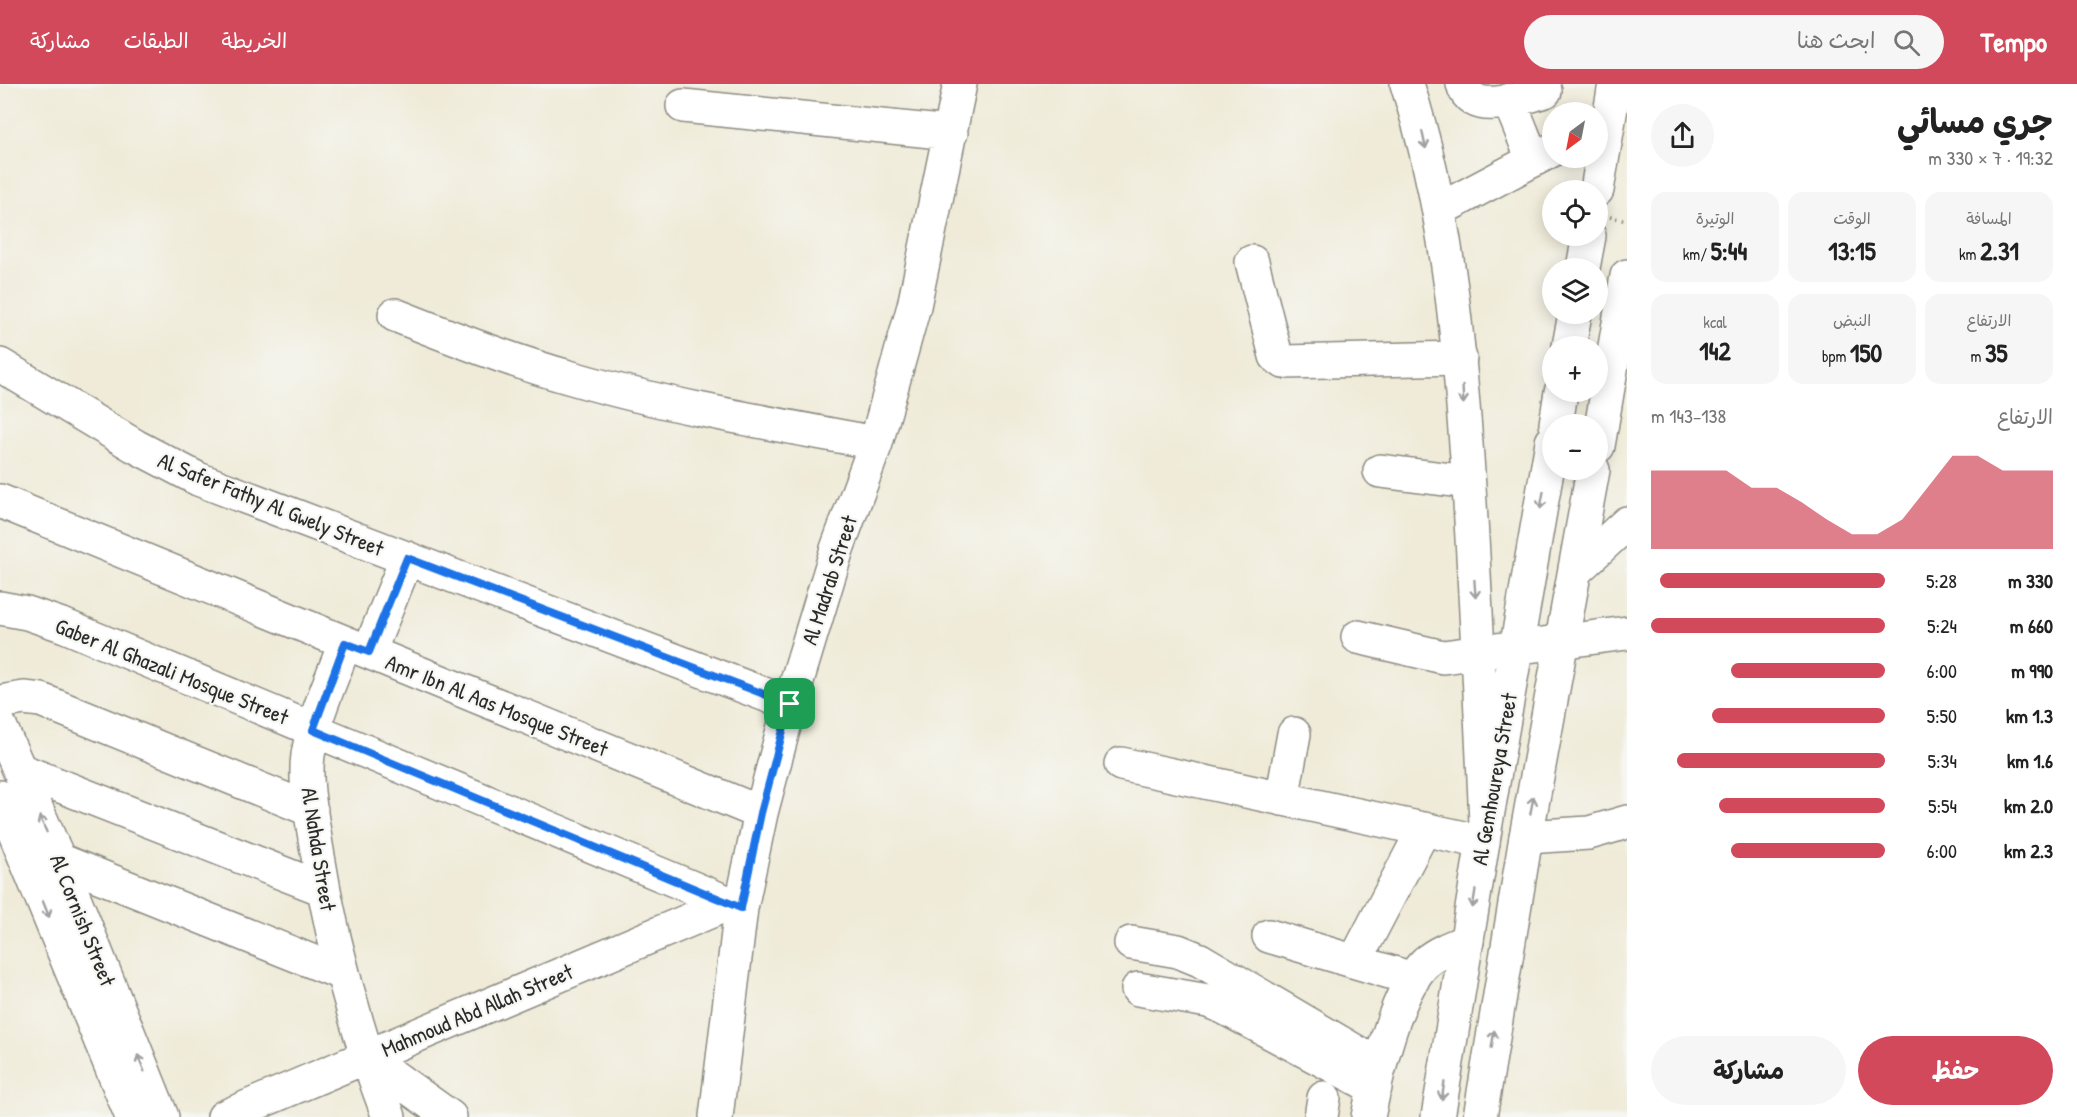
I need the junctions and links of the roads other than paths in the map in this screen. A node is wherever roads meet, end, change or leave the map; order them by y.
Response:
1 (960, 84) edge
2 (1407, 84) edge
3 (1463, 84) edge
4 (1615, 84) edge
5 (1545, 91) dead end
6 (1509, 100) junction
7 (683, 106) dead end
8 (1608, 107) edge
9 (951, 133) junction
10 (1542, 153) edge
11 (1542, 156) edge
12 (1439, 210) junction
13 (1252, 262) dead end
14 (1627, 276) edge
15 (395, 315) dead end
16 (1460, 358) junction
17 (0, 365) edge
18 (1603, 414) edge
19 (876, 443) junction
20 (1380, 471) dead end
21 (1545, 480) edge
22 (1591, 480) edge
23 (1468, 482) junction
24 (0, 501) edge
25 (1627, 523) edge
26 (407, 558) junction
27 (1576, 570) junction
28 (0, 608) edge
29 (1627, 633) edge
30 (1358, 638) dead end
31 (1562, 643) junction
32 (357, 647) junction
33 (1516, 648) junction
34 (1479, 652) junction
35 (0, 702) edge
36 (790, 704) junction
37 (0, 726) edge
38 (313, 730) junction
39 (1294, 734) dead end
40 (1121, 764) dead end
41 (20, 770) junction
42 (0, 797) edge
43 (1282, 799) junction
44 (311, 810) junction
45 (761, 813) junction
46 (1627, 822) edge
47 (1424, 829) junction
48 (1484, 832) junction
49 (1526, 837) junction
50 (60, 860) junction
51 (323, 889) junction
52 (736, 906) junction
53 (1269, 936) dead end
54 (1467, 941) junction
55 (1131, 942) dead end
56 (1508, 945) junction
57 (1355, 961) junction
58 (341, 973) junction
59 (1413, 979) junction
60 (1138, 989) dead end
61 (366, 1057) junction
62 (1374, 1090) edge
63 (132, 1117) edge
64 (162, 1117) edge
65 (224, 1117) edge
66 (389, 1117) edge
67 (450, 1117) edge
68 (716, 1117) edge
69 (1438, 1117) edge
70 (1480, 1117) edge

1 - 9 street, Al Madrab Street
2 -> 12 street
3 - 6 street
4 - 8 street
5 - 6 street
6 - 10 street
7 - 9 street
9 - 19 street, Al Madrab Street
11 - 12 street
12 - 16 street
13 - 16 street
14 - 18 street
15 - 19 street
16 -> 23 street
17 - 26 street, Al Safer Fathy Al Gwely Street
19 - 36 street, Al Madrab Street
20 - 23 street
21 -> 33 street, Al Gemhoureya Street
22 - 27 street, Al Gemhoureya Street
23 -> 34 street
24 - 32 street, Amr Ibn Al Aas Mosque Street
25 - 27 street
26 - 32 street, Al Nahda Street
26 - 36 street, Al Safer Fathy Al Gwely Street
27 - 31 street, Al Gemhoureya Street
28 - 38 street, Gaber Al Ghazali Mosque Street
29 - 31 street
30 - 34 street
31 - 33 street
49 -> 31 street, Al Gemhoureya Street
32 - 38 street, Al Nahda Street
32 - 45 street, Amr Ibn Al Aas Mosque Street
33 - 34 street
33 - 48 street, Al Gemhoureya Street
34 - 48 street
35 - 44 street
36 - 45 street, Al Madrab Street
37 - 41 street, Al Cornish Street
38 - 44 street, Al Nahda Street
38 - 52 street, Gaber Al Ghazali Mosque Street
39 - 43 street
40 - 43 street
50 -> 41 street, Al Cornish Street
41 - 51 street
42 -> 63 street, Al Cornish Street
43 - 47 street
44 - 51 street, Al Nahda Street
45 - 52 street, Al Madrab Street
46 - 49 street
47 - 48 street
47 - 57 street
48 -> 54 street, Al Gemhoureya Street
49 - 56 street, Al Gemhoureya Street
50 - 58 street
64 -> 50 street, Al Cornish Street
51 - 58 street, Al Nahda Street
52 - 61 street, Mahmoud Abd Allah Street
52 - 68 street, Al Madrab Street
53 - 57 street
54 - 56 street
54 - 59 street
54 -> 69 street, Al Gemhoureya Street
55 - 62 street
70 -> 56 street, Al Gemhoureya Street
57 - 59 street
58 - 61 street, Al Nahda Street
59 - 62 street
60 - 62 street
61 - 65 street, Mahmoud Abd Allah Street
61 - 66 street, Al Nahda Street
61 - 67 street

